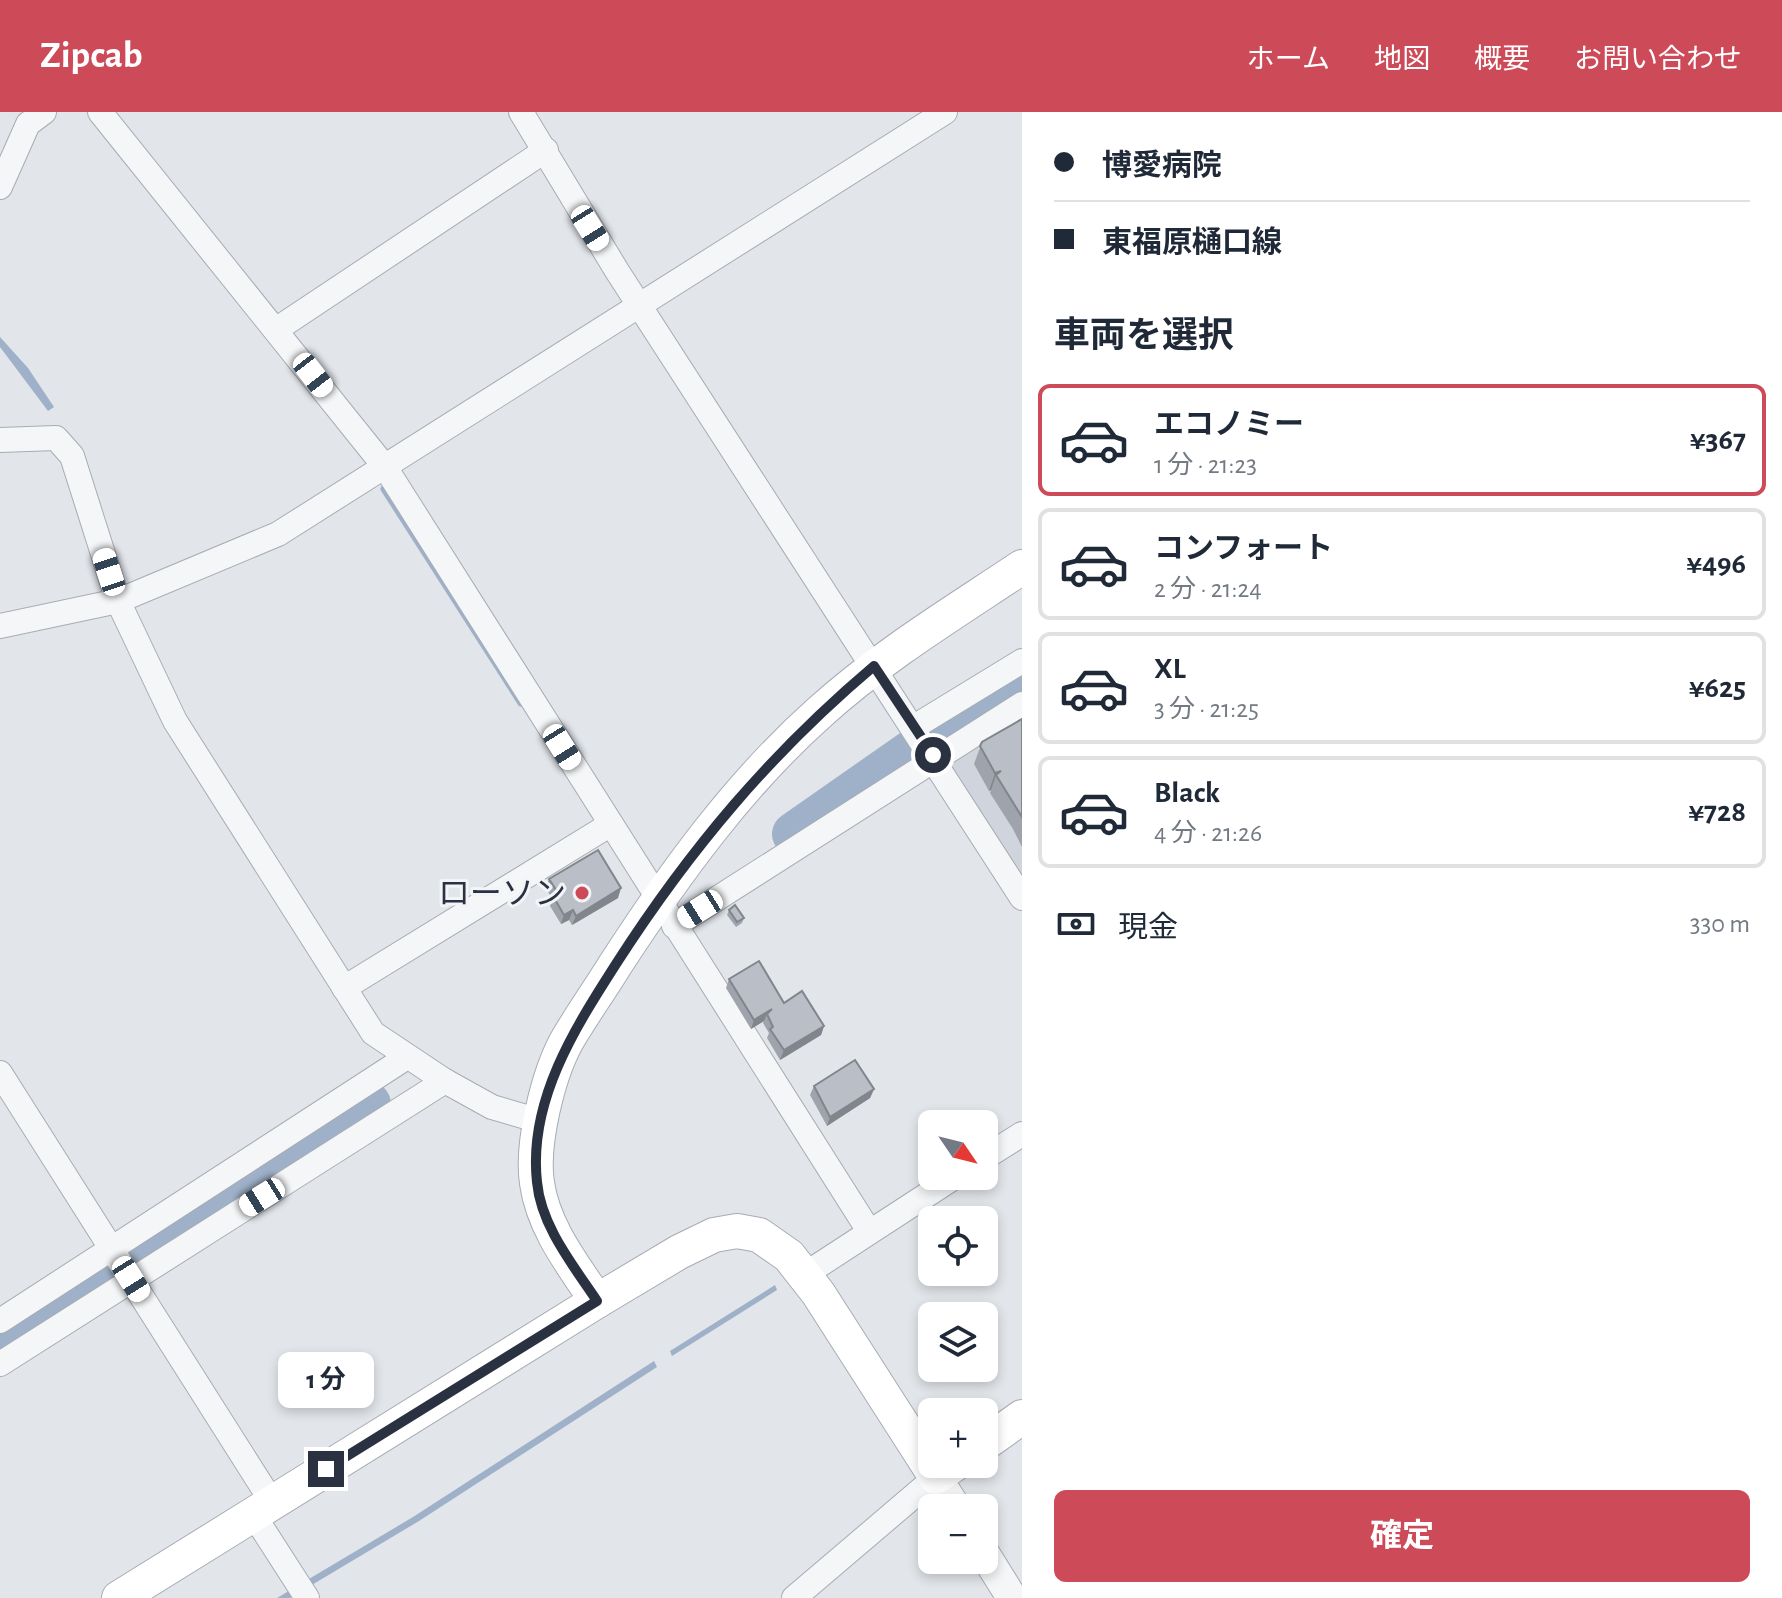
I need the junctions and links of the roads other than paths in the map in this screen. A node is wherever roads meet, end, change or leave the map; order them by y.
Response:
1 (44, 112) edge
2 (100, 112) edge
3 (521, 112) edge
4 (945, 112) edge
5 (546, 150) junction
6 (0, 187) edge
7 (638, 303) junction
8 (277, 329) junction
9 (0, 440) edge
10 (385, 467) junction
11 (1022, 567) edge
12 (118, 601) junction
13 (0, 626) edge
14 (1022, 661) edge
15 (874, 666) junction
16 (1022, 704) edge
17 (916, 729) junction
18 (934, 757) junction
19 (611, 824) junction
20 (1022, 898) edge
21 (666, 912) junction
22 (344, 988) junction
23 (407, 1057) junction
24 (0, 1073) edge
25 (445, 1081) junction
26 (540, 1121) junction
27 (1022, 1134) edge
28 (998, 1149) edge
29 (934, 1190) edge
30 (869, 1231) junction
31 (112, 1249) junction
32 (804, 1275) junction
33 (131, 1279) junction
34 (597, 1301) junction
35 (0, 1321) edge
36 (0, 1364) edge
37 (1022, 1417) edge
38 (918, 1432) edge
39 (998, 1434) edge
40 (936, 1478) edge
41 (262, 1508) junction
42 (997, 1574) edge
43 (302, 1591) edge
44 (119, 1598) edge
45 (794, 1598) edge
46 (1012, 1598) edge

1 - 6 street
2 - 8 street
3 - 5 street
4 - 7 street
5 - 7 street
5 - 8 street
7 - 10 street
7 - 15 street
8 - 10 street
9 - 12 street
10 - 12 street
10 - 19 street
11 - 15 main road
12 - 13 street
12 - 22 street
14 - 17 street
15 - 17 street
15 - 21 main road
16 - 18 street
17 - 18 street
18 - 20 street
18 - 21 street
19 - 21 street
19 - 22 street
21 - 26 main road
21 - 30 street
22 - 23 street
23 - 25 street
23 - 31 street
24 - 31 street
25 - 26 street
25 - 33 street
26 - 34 main road
27 - 28 street
29 - 30 street
30 - 32 street
31 - 33 street
31 - 35 street
32 - 34 main road
32 - 38 main road
33 - 36 street
33 - 41 street
34 - 41 main road
37 - 39 main road
40 - 45 street
41 - 43 street
41 - 44 main road
42 - 46 street

